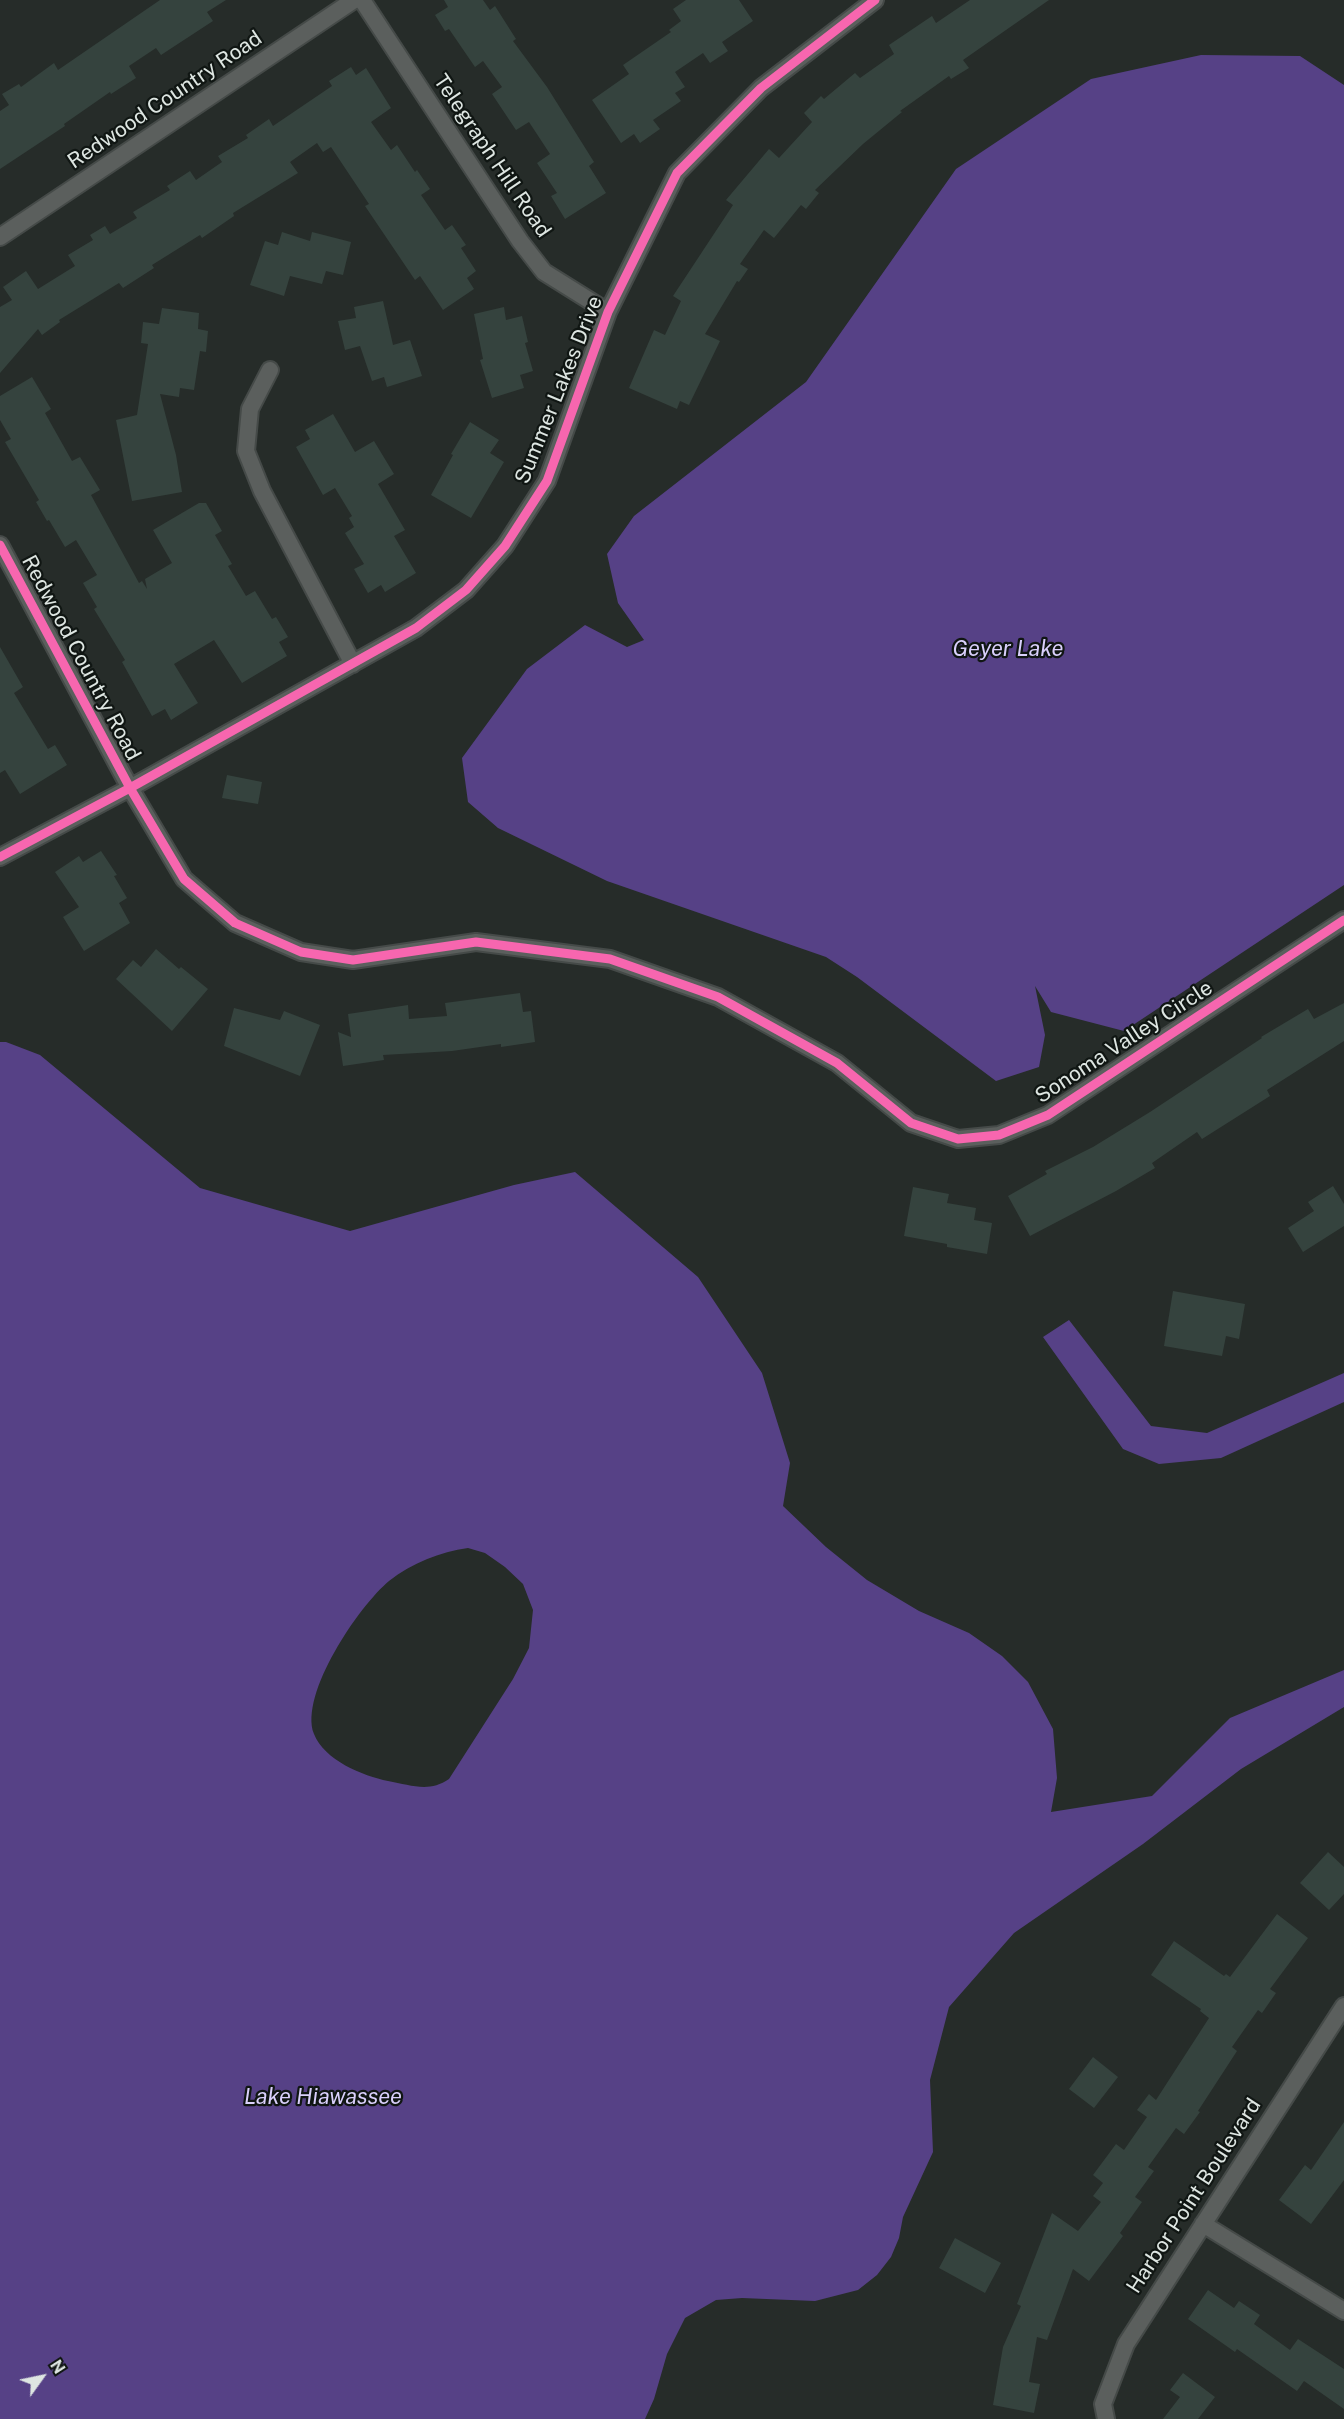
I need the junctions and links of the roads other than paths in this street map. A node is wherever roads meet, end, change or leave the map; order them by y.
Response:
1 (354, 0) edge
2 (362, 0) edge
3 (875, 0) edge
4 (0, 237) edge
5 (608, 312) junction
6 (270, 370) dead end
7 (0, 544) edge
8 (353, 664) junction
9 (130, 788) junction
10 (0, 857) edge
11 (1344, 920) edge
12 (1344, 2006) edge
13 (1203, 2224) junction
14 (1344, 2311) edge
15 (1106, 2419) edge

1 - 4 street, Redwood Country Road
2 - 5 street, Telegraph Hill Road
3 - 5 street, Summer Lakes Drive
5 - 8 street, Summer Lakes Drive
6 - 8 street
7 - 9 street, Redwood Country Road
8 - 9 street, Summer Lakes Drive
9 - 10 street, Summer Lakes Drive
9 - 11 street, Sonoma Valley Circle
12 - 13 street, Harbor Point Boulevard
13 - 14 street
13 - 15 street, Harbor Point Boulevard

